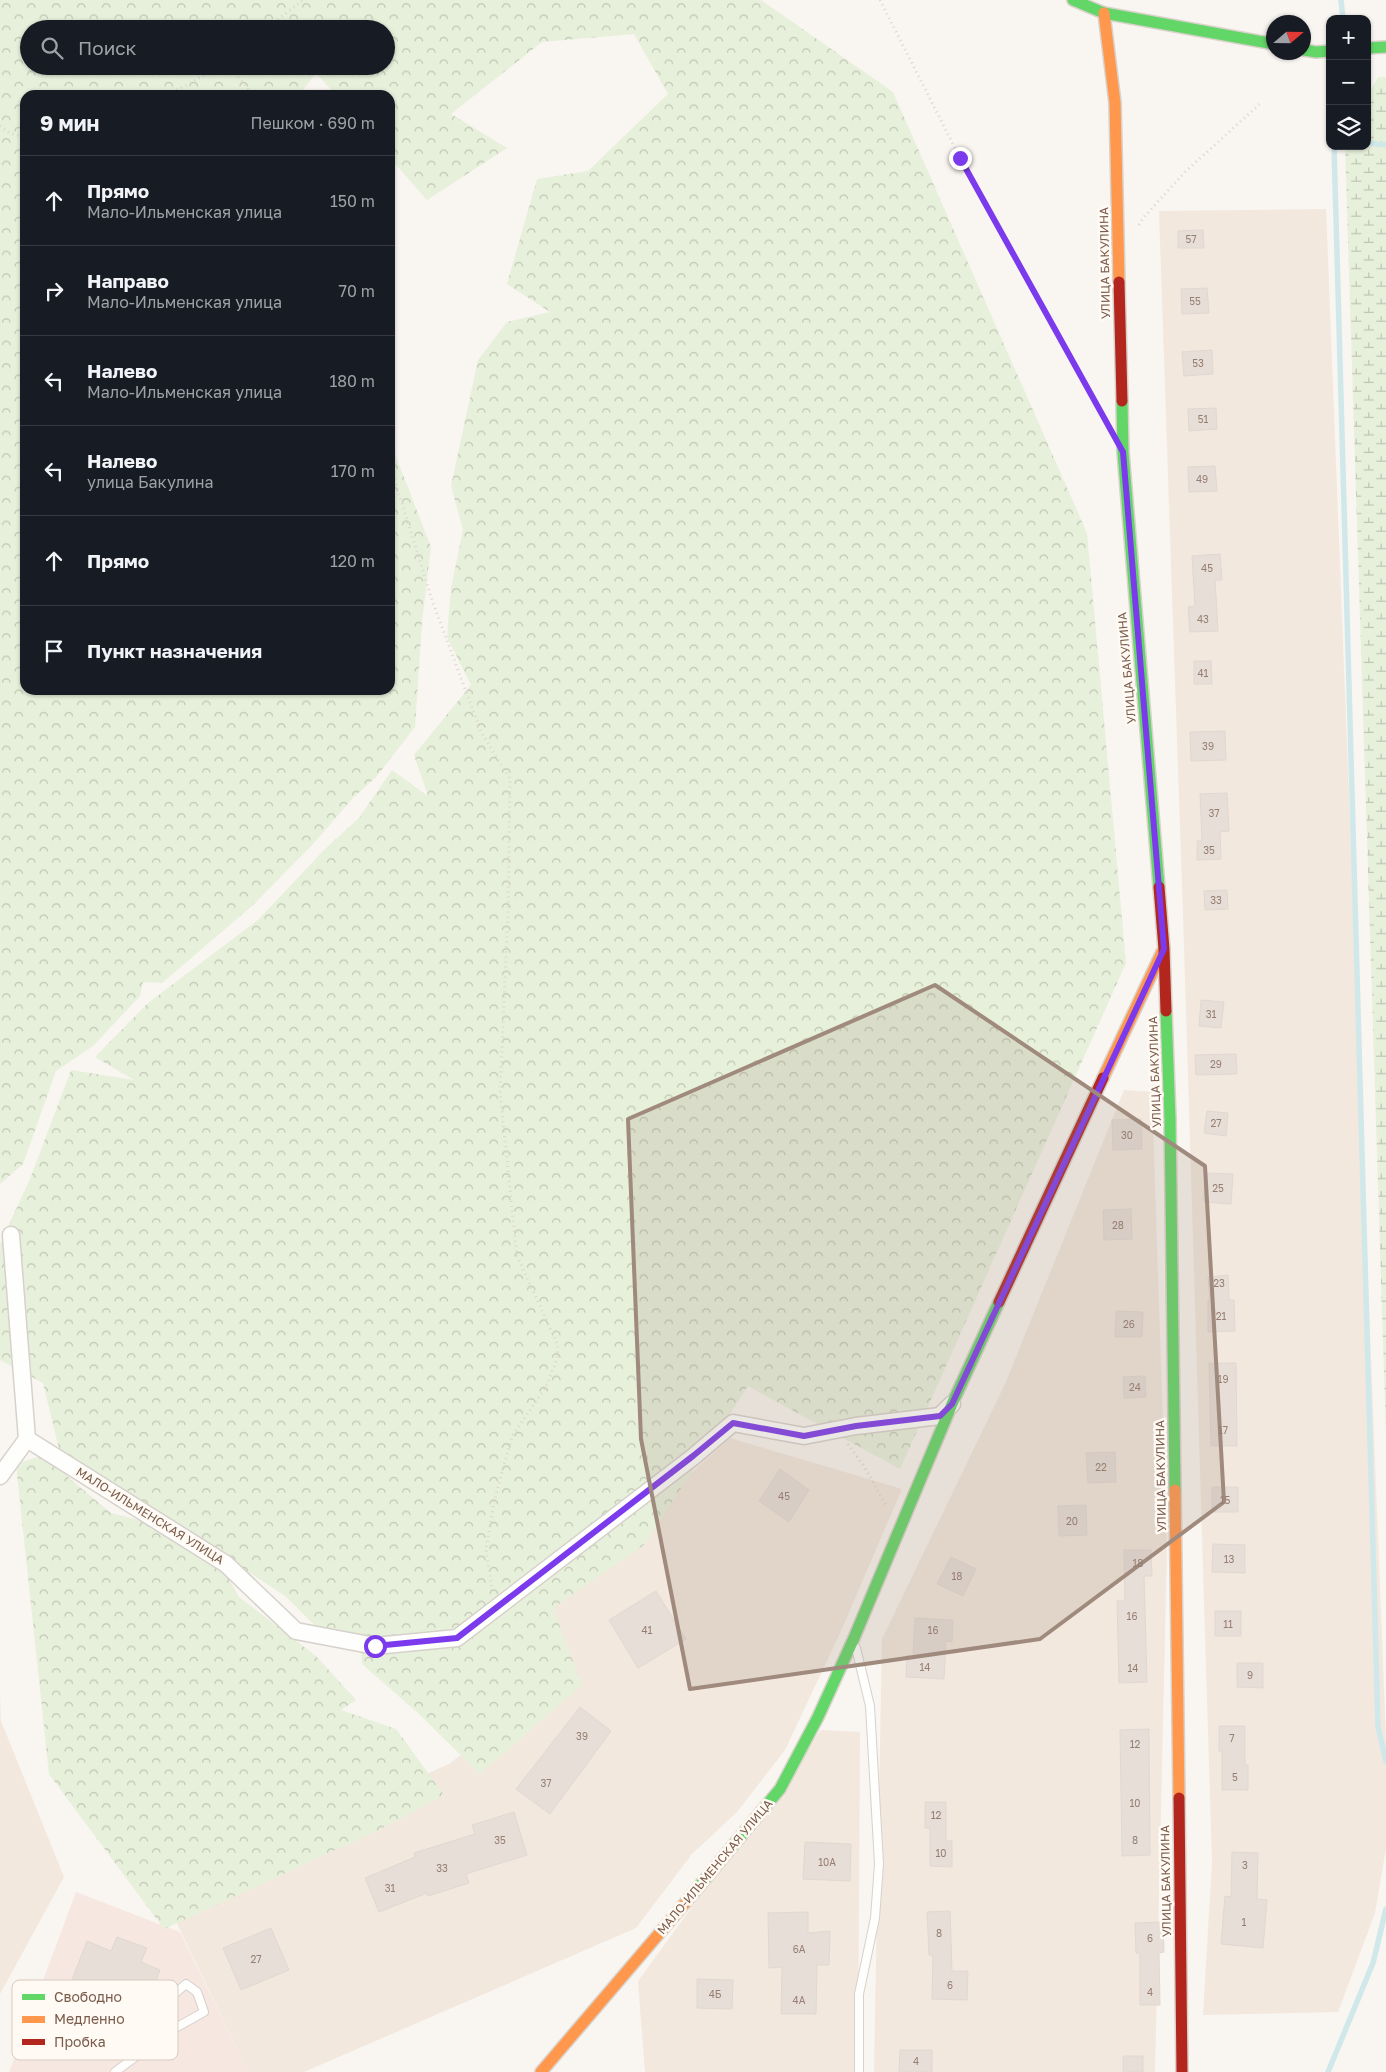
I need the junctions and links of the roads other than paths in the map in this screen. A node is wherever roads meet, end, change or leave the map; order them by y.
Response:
1 (1073, 0) edge
2 (1104, 13) junction
3 (1266, 43) edge
4 (1386, 47) edge
5 (1371, 48) edge
6 (1311, 51) edge
7 (1326, 51) edge
8 (1164, 949) junction
9 (11, 1235) dead end
10 (952, 1404) junction
11 (28, 1439) junction
12 (0, 1476) edge
13 (854, 1638) junction
14 (178, 1991) edge
15 (178, 2027) edge
16 (131, 2060) edge
17 (115, 2072) edge
18 (541, 2072) edge
19 (859, 2072) edge
20 (1182, 2072) edge

1 - 2 street
2 - 3 street
2 - 8 street, УЛИЦА БАКУЛИНА
4 - 5 street
6 - 7 street
8 - 10 street, МАЛО-ИЛЬМЕНСКАЯ УЛИЦА
8 - 20 street, УЛИЦА БАКУЛИНА
9 - 11 street
10 - 11 street, МАЛО-ИЛЬМЕНСКАЯ УЛИЦА
10 - 13 street, МАЛО-ИЛЬМЕНСКАЯ УЛИЦА
11 - 12 street
13 - 18 street, МАЛО-ИЛЬМЕНСКАЯ УЛИЦА
13 - 19 lane
14 - 15 lane
16 - 17 lane

